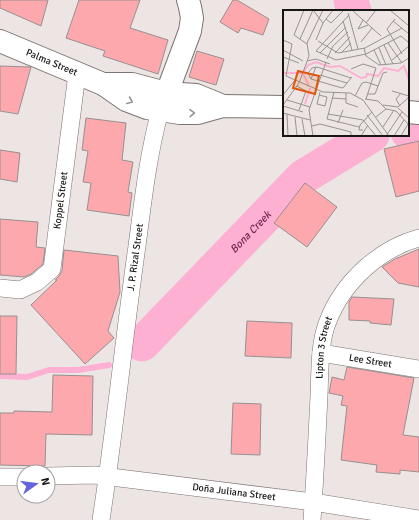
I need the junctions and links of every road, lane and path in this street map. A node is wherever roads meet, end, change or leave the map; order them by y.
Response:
1 (188, 0) edge
2 (0, 41) edge
3 (77, 74) junction
4 (163, 102) junction
5 (283, 107) edge
6 (409, 112) edge
7 (419, 113) edge
8 (419, 238) edge
9 (0, 288) edge
10 (321, 353) junction
11 (419, 369) edge
12 (56, 476) edge
13 (108, 476) junction
14 (16, 477) edge
15 (0, 478) edge
16 (313, 502) junction
17 (419, 519) edge
18 (101, 520) edge
19 (312, 520) edge

1 - 4 street, J. P. Rizal Street
2 - 3 street, Palma Street
3 - 4 street, Palma Street
3 - 9 street, Koppel Street
4 - 5 street, Palma Street
4 - 13 street, J. P. Rizal Street
6 - 7 street
8 - 10 street, Lipton 3 Street
10 - 11 street, Lee Street
10 - 16 street, Lipton 3 Street
12 - 13 street, Doña Juliana Street
13 - 16 street, Doña Juliana Street
13 - 18 street, J. P. Rizal Street
14 - 15 street
16 - 17 street, Doña Juliana Street
16 - 19 street, Lipton 3 Street

